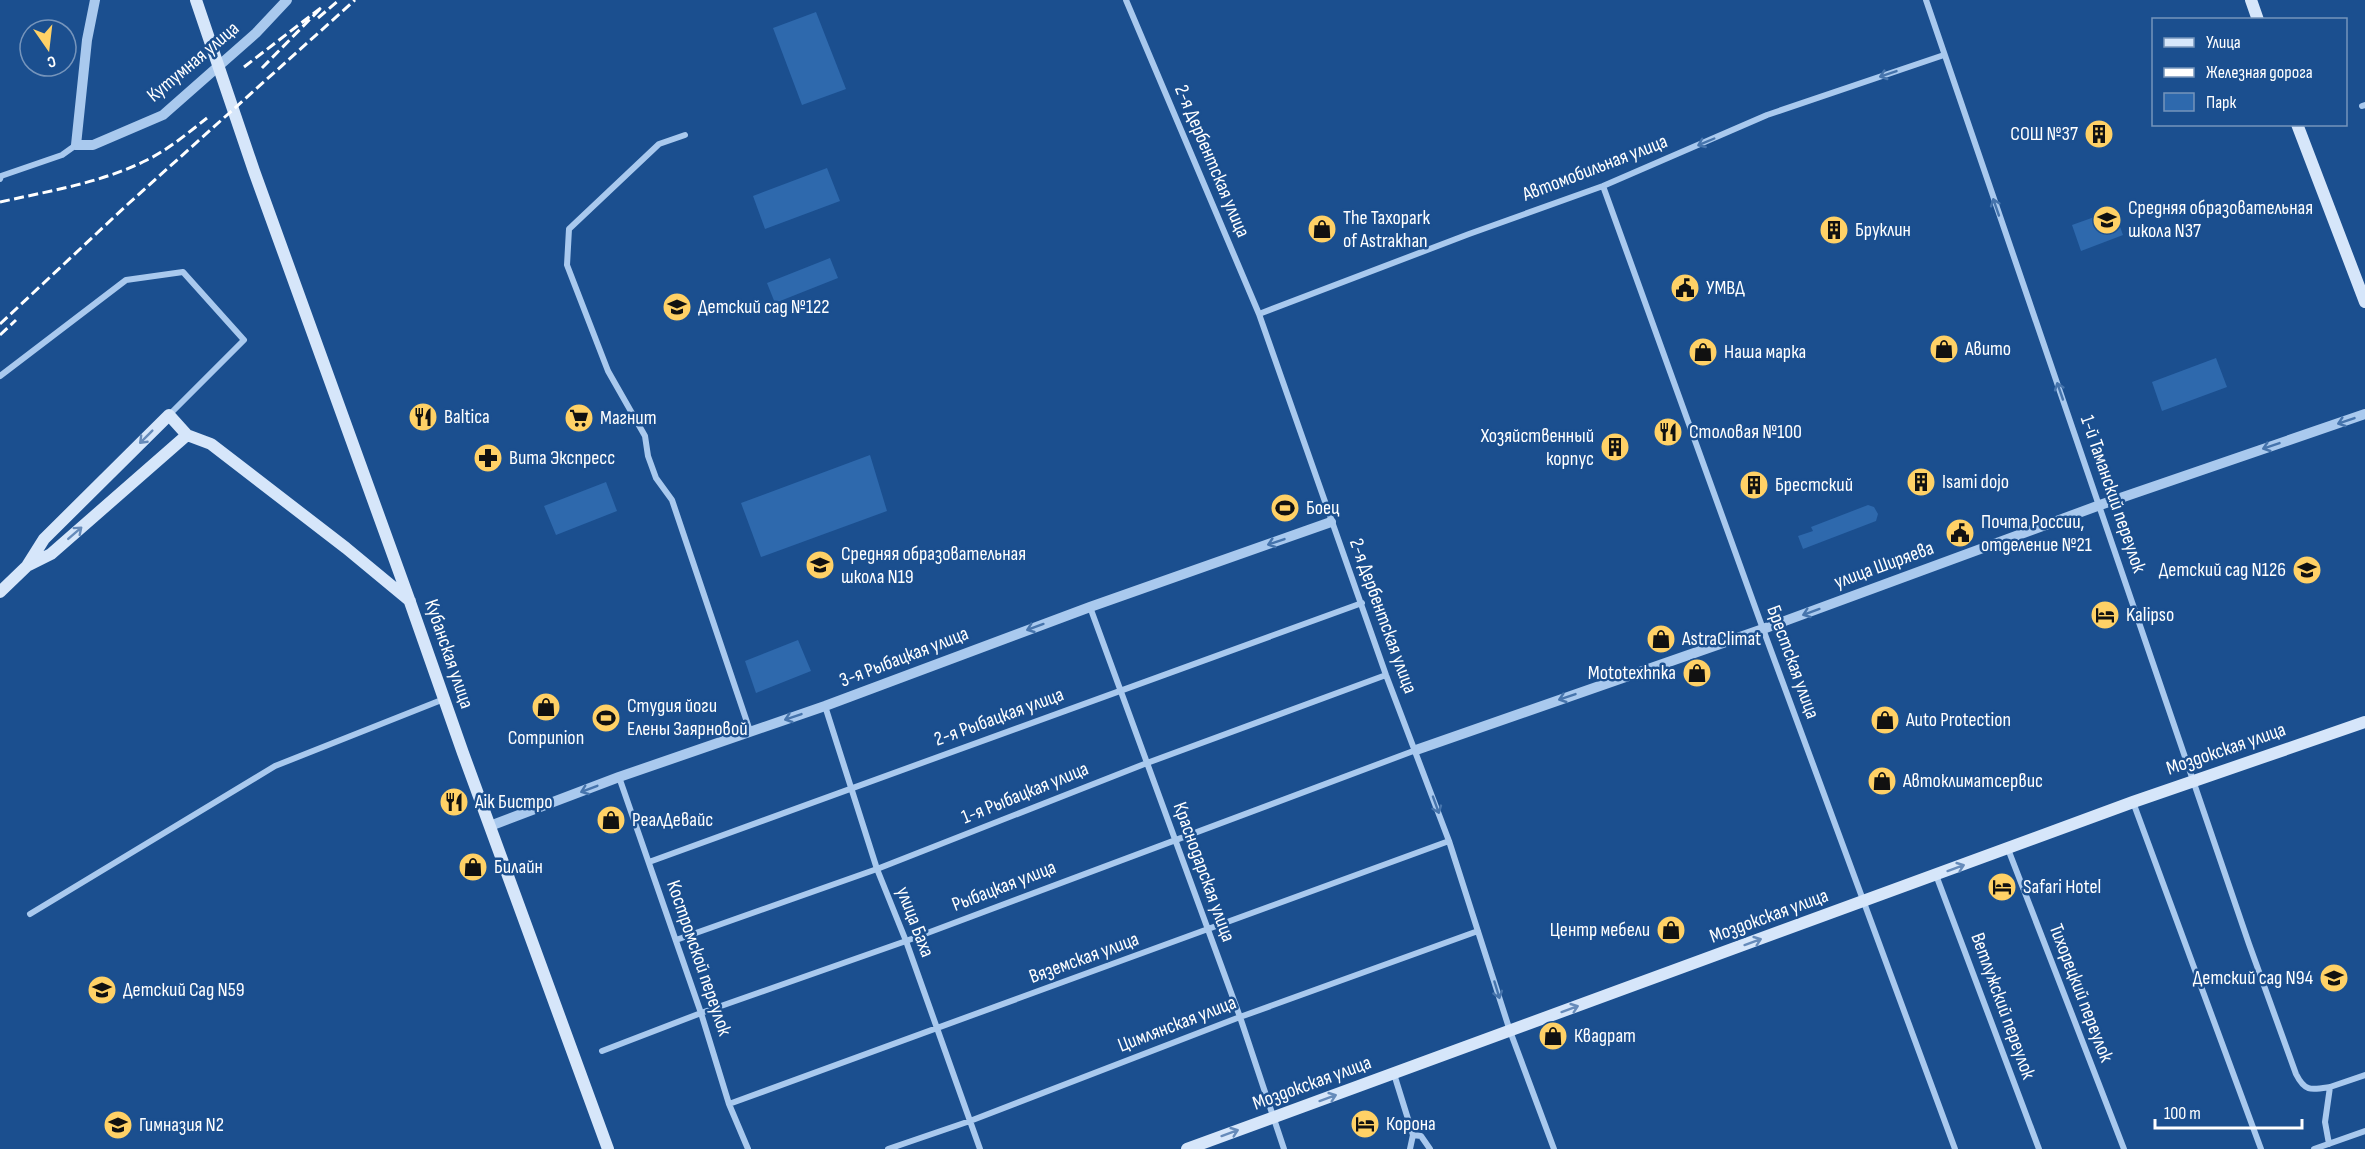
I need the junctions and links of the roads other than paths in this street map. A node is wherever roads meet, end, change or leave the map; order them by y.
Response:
1 (95, 0) edge
2 (287, 0) edge
3 (1126, 0) edge
4 (1926, 0) edge
5 (2251, 0) edge
6 (197, 1) edge
7 (2257, 18) edge
8 (1944, 55) junction
9 (2298, 126) edge
10 (686, 135) dead end
11 (76, 145) junction
12 (0, 177) edge
13 (1603, 186) junction
14 (2365, 303) edge
15 (1259, 314) junction
16 (0, 376) edge
17 (2365, 414) edge
18 (169, 415) junction
19 (187, 435) junction
20 (2100, 506) junction
21 (1331, 522) junction
22 (27, 566) junction
23 (0, 592) edge
24 (411, 602) junction
25 (1362, 603) junction
26 (1090, 607) junction
27 (1763, 629) junction
28 (1386, 675) junction
29 (1121, 689) junction
30 (444, 699) junction
31 (825, 706) junction
32 (2365, 722) edge
33 (750, 731) junction
34 (1416, 750) junction
35 (1147, 763) junction
36 (619, 777) junction
37 (2193, 781) junction
38 (850, 789) junction
39 (2133, 802) junction
40 (490, 826) junction
41 (1175, 839) junction
42 (1449, 841) junction
43 (2008, 849) junction
44 (649, 862) junction
45 (878, 869) junction
46 (1936, 875) junction
47 (1863, 902) junction
48 (30, 914) dead end
49 (1209, 931) junction
50 (1478, 931) junction
51 (676, 940) junction
52 (906, 941) junction
53 (701, 1013) junction
54 (1240, 1017) junction
55 (936, 1030) junction
56 (1510, 1032) junction
57 (602, 1051) dead end
58 (1394, 1074) junction
59 (2365, 1075) edge
60 (2330, 1087) junction
61 (729, 1104) junction
62 (1273, 1118) junction
63 (970, 1121) junction
64 (2365, 1131) edge
65 (1413, 1135) junction
66 (2329, 1144) junction
67 (608, 1149) edge
68 (748, 1149) edge
69 (888, 1149) edge
70 (980, 1149) edge
71 (1187, 1149) edge
72 (1284, 1149) edge
73 (1410, 1149) edge
74 (1430, 1149) edge
75 (1554, 1149) edge
76 (1955, 1149) edge
77 (2038, 1149) edge
78 (2124, 1149) edge
79 (2261, 1149) edge
80 (2314, 1149) edge

1 - 11 street
2 - 11 street, Кутумная улица
3 - 15 street, 2-я Дербентская улица
4 - 8 street, 1-й Таманский переулок
5 - 7 main road
6 - 24 main road, Кубанская улица
8 -> 13 street, Автомобильная улица
20 -> 8 street, 1-й Таманский переулок
9 - 14 main road
10 - 33 street
11 - 12 street
13 - 15 street, Автомобильная улица
13 - 27 street, Брестская улица
15 - 21 street, 2-я Дербентская улица
16 - 18 street
17 -> 20 street, улица Ширяева
18 - 19 main road
18 -> 22 main road
22 -> 19 main road
19 - 24 main road
20 -> 27 street, улица Ширяева
20 - 37 street, 1-й Таманский переулок
21 - 25 street, 2-я Дербентская улица
21 -> 26 street, 3-я Рыбацкая улица
22 - 23 main road
24 - 30 main road, Кубанская улица
25 - 28 street, 2-я Дербентская улица
25 - 29 street, 2-я Рыбацкая улица
26 - 29 street, Краснодарская улица
26 -> 31 street, 3-я Рыбацкая улица
27 -> 34 street, улица Ширяева
27 - 47 street, Брестская улица
28 - 34 street, 2-я Дербентская улица
28 - 35 street, 1-я Рыбацкая улица
29 - 35 street, Краснодарская улица
29 - 38 street, 2-я Рыбацкая улица
30 - 40 main road, Кубанская улица
30 - 48 street
31 -> 33 street, 3-я Рыбацкая улица
31 - 38 street, улица Баха
32 - 37 main road, Моздокская улица
33 - 36 street, 3-я Рыбацкая улица
34 - 41 street, Рыбацкая улица
34 -> 42 street, 2-я Дербентская улица
35 - 41 street, Краснодарская улица
35 - 45 street, 1-я Рыбацкая улица
36 -> 40 street, 3-я Рыбацкая улица
36 - 44 street, Костромской переулок
37 - 39 main road, Моздокская улица
37 - 60 street, 1-й Таманский переулок
38 - 44 street, 2-я Рыбацкая улица
38 - 45 street, улица Баха
39 - 43 main road, Моздокская улица
39 - 79 street
40 - 67 main road, Кубанская улица
41 - 49 street, Краснодарская улица
41 - 52 street, Рыбацкая улица
42 - 49 street, Вяземская улица
42 - 50 street, 2-я Дербентская улица
46 -> 43 main road, Моздокская улица
43 - 78 street, Тихорецкий переулок
44 - 51 street, Костромской переулок
45 - 51 street, 1-я Рыбацкая улица
45 - 52 street, улица Баха
46 - 47 main road, Моздокская улица
46 - 77 street, Ветлужский переулок
56 -> 47 main road, Моздокская улица
47 - 76 street, Брестская улица
49 - 54 street, Краснодарская улица
49 - 55 street, Вяземская улица
50 - 54 street, Цимлянская улица
50 -> 56 street, 2-я Дербентская улица
51 - 53 street, Костромской переулок
52 - 53 street, Рыбацкая улица
52 - 55 street, улица Баха
53 - 57 street, Рыбацкая улица
53 - 61 street, Костромской переулок
54 - 62 street, Краснодарская улица
54 - 63 street, Цимлянская улица
55 - 61 street, Вяземская улица
55 - 63 street, улица Баха
56 - 58 main road, Моздокская улица
56 - 75 street, 2-я Дербентская улица
62 -> 58 main road, Моздокская улица
58 - 65 street
59 - 60 street
60 - 66 street
61 - 68 street, Костромской переулок
71 -> 62 main road, Моздокская улица
62 - 72 street, Краснодарская улица
63 - 69 street, Цимлянская улица
63 - 70 street, улица Баха
64 - 66 street
65 - 73 street
65 - 74 street
66 - 80 street

